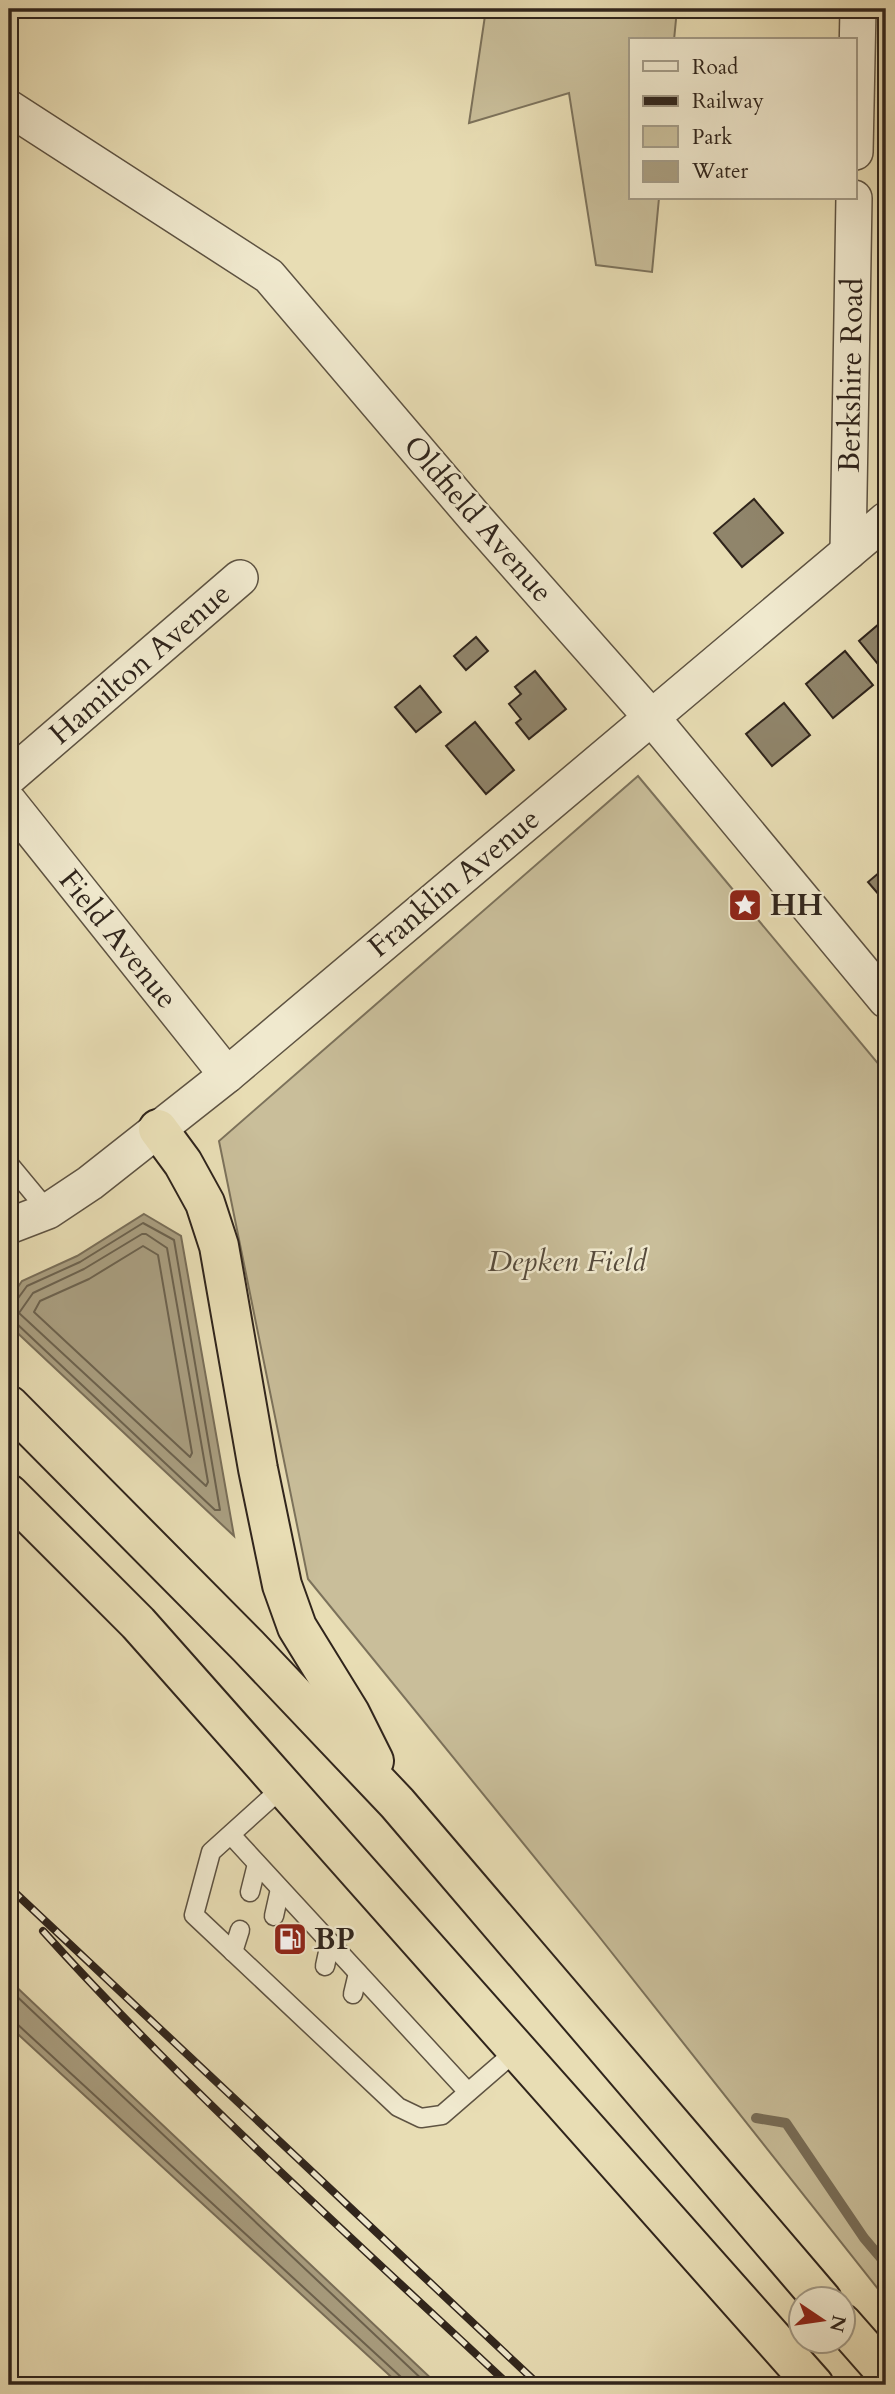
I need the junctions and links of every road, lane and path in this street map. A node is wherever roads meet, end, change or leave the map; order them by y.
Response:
1 (858, 9) edge
2 (856, 104) edge
3 (9, 108) edge
4 (854, 200) edge
5 (886, 520) edge
6 (848, 552) junction
7 (240, 578) dead end
8 (652, 718) junction
9 (9, 777) edge
10 (9, 802) edge
11 (886, 1000) edge
12 (227, 1075) junction
13 (158, 1129) junction
14 (9, 1164) edge
15 (48, 1211) junction
16 (9, 1226) edge
17 (9, 1405) edge
18 (9, 1494) edge
19 (283, 1787) junction
20 (397, 1803) junction
21 (230, 1835) junction
22 (257, 1864) junction
23 (280, 1889) junction
24 (250, 1892) dead end
25 (274, 1916) dead end
26 (240, 1930) dead end
27 (330, 1942) junction
28 (233, 1952) junction
29 (264, 1956) dead end
30 (325, 1966) dead end
31 (358, 1973) junction
32 (258, 1975) junction
33 (353, 1994) dead end
34 (517, 2050) junction
35 (468, 2092) junction
36 (810, 2286) edge
37 (856, 2339) edge
38 (886, 2373) edge
39 (814, 2385) edge

1 - 2 street
3 - 8 street, Oldfield Avenue
4 - 6 street, Berkshire Road
5 - 6 street, Franklin Avenue
6 - 8 street, Franklin Avenue
7 - 9 street, Hamilton Avenue
8 - 11 street, Oldfield Avenue
8 - 12 street, Franklin Avenue
10 - 12 street, Field Avenue
12 - 13 street, Franklin Avenue
13 - 15 street, Franklin Avenue
13 - 20 highway
14 - 15 lane
15 - 16 street, Franklin Avenue
17 - 20 highway
18 - 19 highway
19 - 21 lane
19 - 34 highway
20 - 36 highway
21 - 22 lane
21 - 28 lane
22 - 23 lane
22 - 24 lane
23 - 25 lane
23 - 27 lane
26 - 28 lane
27 - 30 lane
27 - 31 lane
28 - 32 lane
29 - 32 lane
31 - 33 lane
31 - 35 lane
32 - 35 lane
34 - 35 lane
34 - 39 highway
37 - 38 highway

